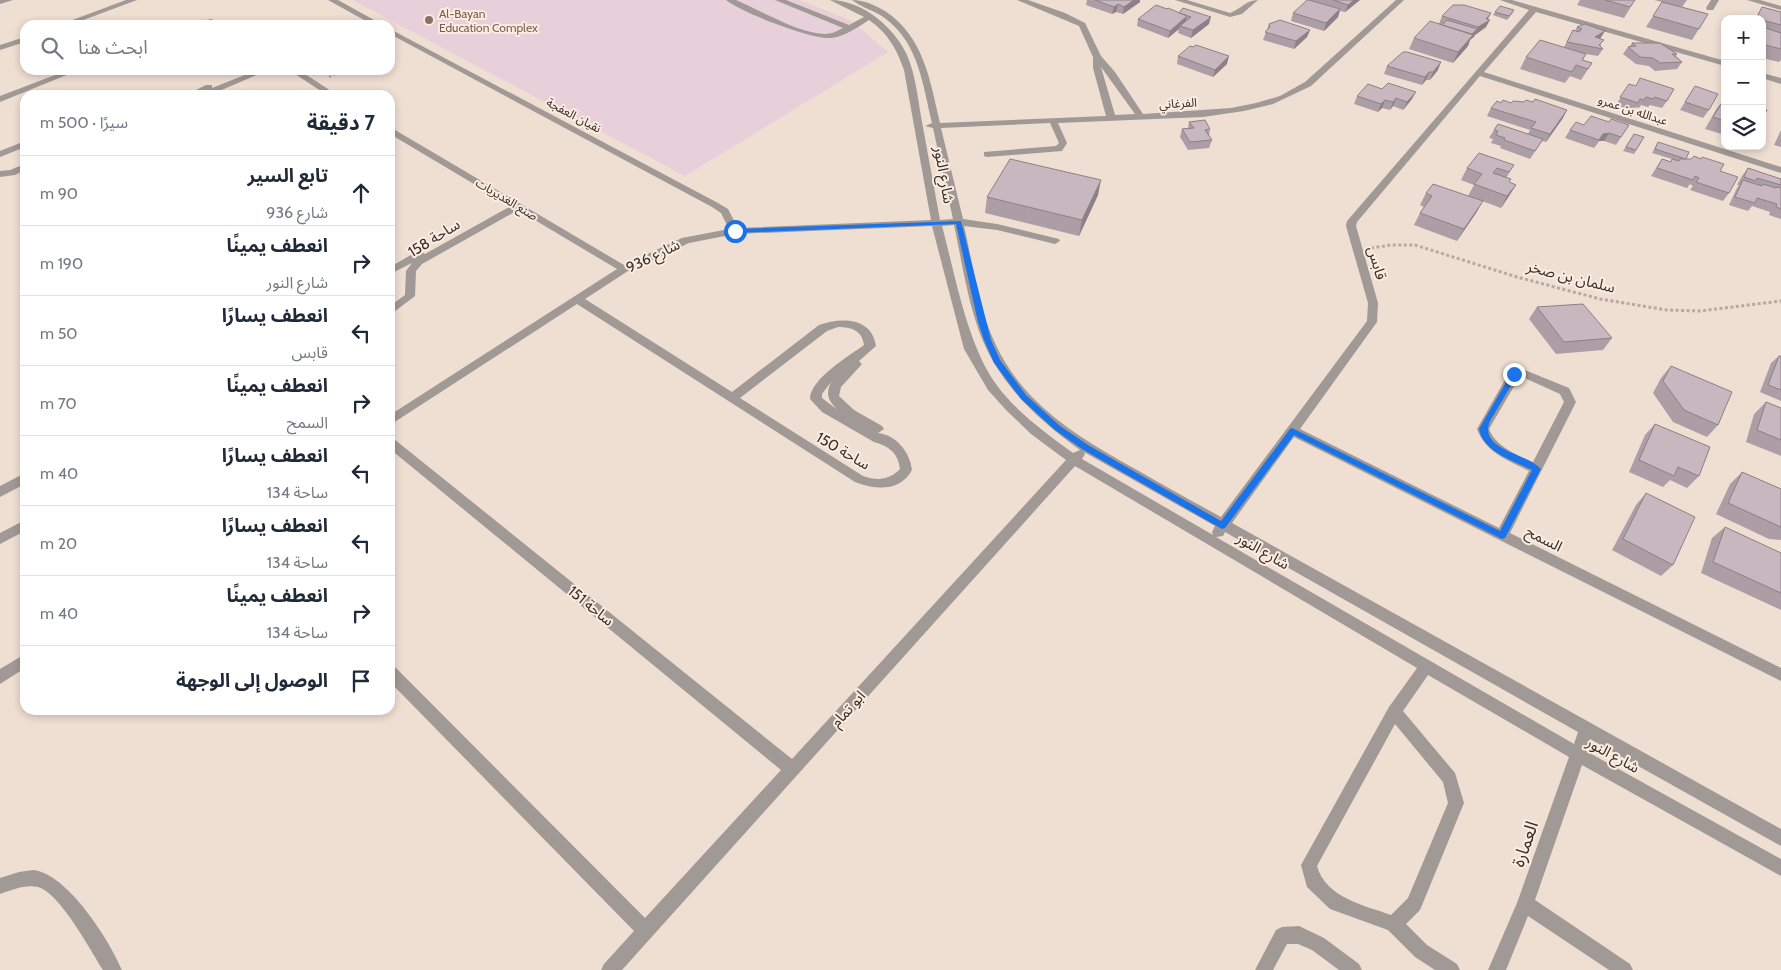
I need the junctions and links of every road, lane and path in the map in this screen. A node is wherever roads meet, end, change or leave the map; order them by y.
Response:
1 (9, 0) edge
2 (133, 0) edge
3 (332, 0) edge
4 (730, 0) edge
5 (779, 0) edge
6 (834, 0) edge
7 (854, 0) edge
8 (1021, 0) edge
9 (1053, 0) edge
10 (1179, 0) edge
11 (1254, 0) edge
12 (1400, 0) edge
13 (1503, 0) edge
14 (1715, 0) edge
15 (1751, 0) edge
16 (0, 2) edge
17 (120, 2) edge
18 (1042, 8) junction
19 (1710, 8) dead end
20 (1781, 8) edge
21 (1534, 9) junction
22 (870, 17) junction
23 (75, 20) edge
24 (370, 20) edge
25 (849, 28) junction
26 (395, 34) edge
27 (20, 41) edge
28 (0, 48) edge
29 (1097, 56) junction
30 (1721, 63) edge
31 (1478, 73) junction
32 (62, 75) edge
33 (239, 75) edge
34 (252, 75) edge
35 (301, 75) edge
36 (1766, 76) edge
37 (1781, 80) edge
38 (23, 90) edge
39 (202, 90) edge
40 (215, 90) edge
41 (325, 90) edge
42 (20, 91) edge
43 (0, 99) edge
44 (1141, 117) junction
45 (1111, 118) junction
46 (1052, 121) junction
47 (936, 125) junction
48 (919, 127) junction
49 (395, 133) edge
50 (20, 146) edge
51 (0, 154) edge
52 (986, 154) dead end
53 (20, 169) edge
54 (1781, 170) edge
55 (0, 174) edge
56 (515, 204) junction
57 (936, 222) junction
58 (959, 222) junction
59 (735, 231) junction
60 (1055, 241) dead end
61 (1358, 250) junction
62 (395, 268) edge
63 (624, 269) junction
64 (395, 278) edge
65 (410, 280) junction
66 (578, 300) junction
67 (1781, 301) edge
68 (395, 307) edge
69 (862, 354) junction
70 (731, 399) junction
71 (395, 418) edge
72 (1292, 431) junction
73 (883, 438) junction
74 (395, 446) edge
75 (1085, 447) junction
76 (1074, 460) junction
77 (1537, 469) junction
78 (20, 481) edge
79 (0, 492) edge
80 (1222, 526) junction
81 (20, 527) edge
82 (1502, 536) junction
83 (0, 539) edge
84 (1212, 540) junction
85 (20, 663) edge
86 (1427, 666) junction
87 (1781, 675) edge
88 (0, 677) edge
89 (395, 677) edge
90 (1394, 712) junction
91 (1586, 730) junction
92 (1577, 754) junction
93 (792, 770) junction
94 (1781, 838) edge
95 (1781, 868) edge
96 (0, 886) edge
97 (1525, 904) junction
98 (1394, 924) junction
99 (646, 931) junction
100 (113, 970) edge
101 (610, 970) edge
102 (1264, 970) edge
103 (1353, 970) edge
104 (1451, 970) edge
105 (1497, 970) edge
106 (1624, 970) edge

1 - 16 street
2 - 17 street
3 - 24 street
4 - 25 street
5 - 25 street
6 - 22 street, شارع النور
7 - 47 street, شارع النور
8 - 18 street
9 - 18 street
10 - 11 street
12 - 44 street, الفرغاني
13 - 21 street
14 - 19 street
15 - 20 street
17 - 23 street
18 - 29 street
21 - 30 street
21 - 31 street, قابس
22 - 25 street
22 - 48 street, شارع النور
26 - 59 street, نقيان العفجة
27 - 28 street
29 - 44 street
29 - 45 street
31 - 54 street, عبدالله بن عمرو
31 - 61 street, قابس
32 - 38 street
33 - 39 street
34 - 40 street
35 - 41 street
36 - 37 street
42 - 43 street
44 - 45 street, الفرغاني
45 - 46 street, الفرغاني
46 - 47 street, الفرغاني
46 - 52 street
47 - 48 street, الفرغاني
47 - 58 street, شارع النور
48 - 57 street, شارع النور
49 - 56 street, صنع الغديريات
50 - 51 street
53 - 55 street
56 - 62 street, ساحة 158
56 - 63 street, صنع الغديريات
56 - 65 street, ساحة 158
57 - 58 street, شارع 936
57 - 59 street, شارع 936
57 - 76 street, شارع النور
58 - 60 street, شارع 936
58 - 75 street, شارع النور
59 - 63 street, شارع 936
61 - 67 path, سلمان بن صخر
61 - 72 street, قابس
63 - 66 street, شارع 936
64 - 65 street
65 - 68 street, ساحة 158
66 - 70 street, ساحة 150
66 - 71 street, شارع 936
69 - 70 street, ساحة 150
69 - 73 street, ساحة 150
69 - 73 street, ساحة 150
70 - 73 street, ساحة 150
72 - 80 street, قابس
72 - 82 street, السمح
74 - 93 street, ساحة 151
75 - 76 street, ابو تمام
75 - 80 street, شارع النور
76 - 84 street, شارع النور
76 - 93 street, ابو تمام
77 - 77 street
77 - 82 street
78 - 79 street
80 - 84 street, قابس
80 - 91 street, شارع النور
81 - 83 street
82 - 87 street, السمح
84 - 86 street, شارع النور
85 - 88 street
86 - 90 street
86 - 92 street, شارع النور
89 - 99 street
90 - 98 street
90 - 98 street
91 - 92 street, العمارة
91 - 94 street, شارع النور
92 - 95 street, شارع النور
92 - 97 street, العمارة
93 - 99 street, ابو تمام
96 - 100 street
97 - 105 street, العمارة
97 - 106 street
98 - 104 street
99 - 101 street, ابو تمام
102 - 103 street

